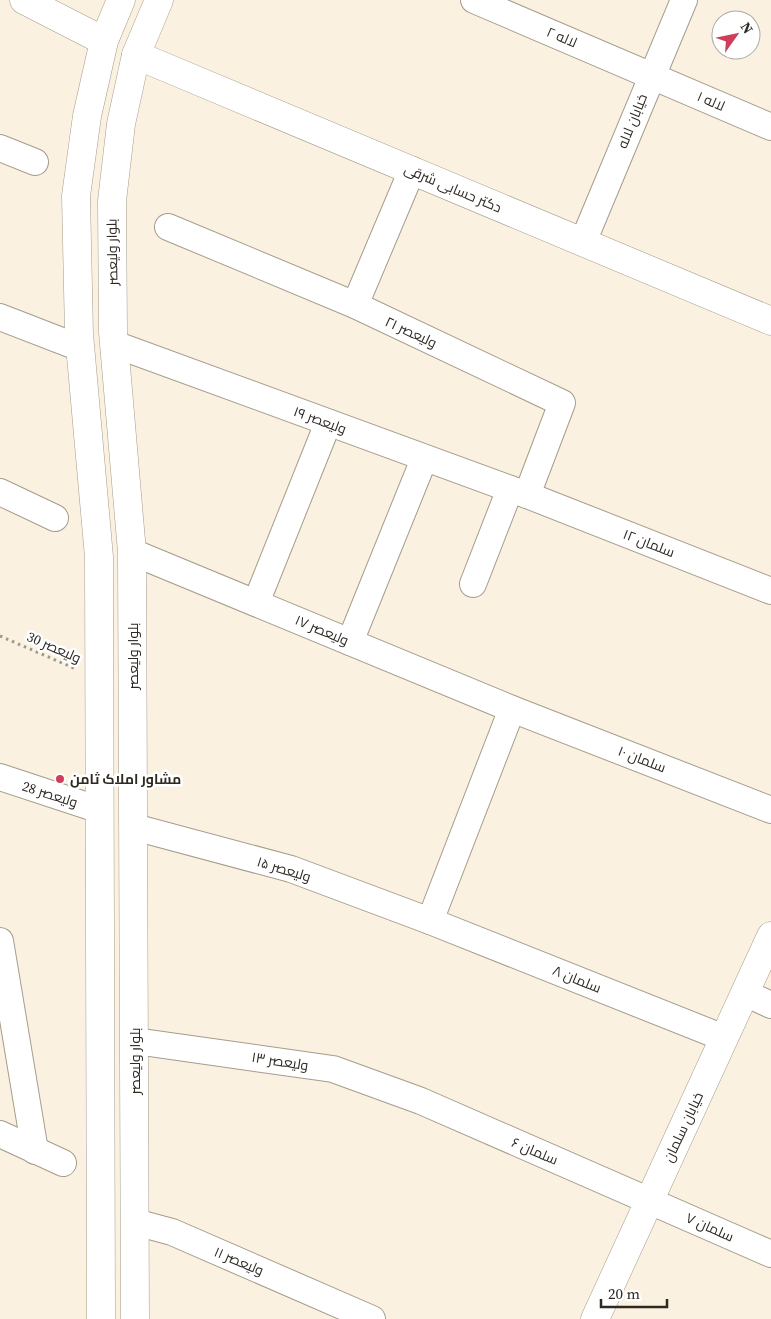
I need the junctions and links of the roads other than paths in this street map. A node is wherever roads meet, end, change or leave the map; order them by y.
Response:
1 (24, 0) edge
2 (121, 0) edge
3 (159, 0) edge
4 (474, 0) edge
5 (684, 0) edge
6 (104, 41) junction
7 (136, 55) junction
8 (651, 75) junction
9 (87, 116) junction
10 (121, 124) junction
11 (771, 127) edge
12 (0, 148) edge
13 (35, 162) dead end
14 (412, 170) junction
15 (168, 227) dead end
16 (583, 242) junction
17 (355, 305) junction
18 (0, 317) edge
19 (771, 320) edge
20 (114, 344) junction
21 (80, 348) junction
22 (328, 423) junction
23 (424, 459) junction
24 (0, 492) edge
25 (518, 492) junction
26 (55, 518) dead end
27 (132, 552) junction
28 (473, 584) dead end
29 (771, 591) edge
30 (256, 603) junction
31 (350, 642) junction
32 (512, 709) junction
33 (0, 778) edge
34 (100, 810) junction
35 (771, 810) edge
36 (134, 827) junction
37 (430, 921) junction
38 (771, 936) edge
39 (0, 941) edge
40 (745, 993) junction
41 (771, 1005) edge
42 (724, 1038) junction
43 (135, 1041) junction
44 (421, 1101) joint
45 (0, 1134) edge
46 (35, 1151) junction
47 (63, 1163) dead end
48 (650, 1200) junction
49 (135, 1222) junction
50 (771, 1254) edge
51 (101, 1319) edge
52 (136, 1319) edge
53 (372, 1319) edge
54 (595, 1319) edge

1 - 6 main road, دکتر حسابی شرقی
2 - 6 main road
3 - 7 main road, بلوار ولیعصر
4 - 8 street, لاله ۲
5 - 8 street, خیابان لاله
6 - 7 main road, دکتر حسابی شرقی
6 - 9 main road
7 - 10 main road, بلوار ولیعصر
7 - 14 main road, دکتر حسابی شرقی
8 - 11 street, لاله ۱
8 - 16 street, خیابان لاله
9 - 10 main road
9 - 21 main road
10 - 20 main road, بلوار ولیعصر
12 - 13 street
14 - 16 main road, دکتر حسابی شرقی
14 - 17 street
15 - 17 street, ولیعصر ۲۱
16 - 19 main road, دکتر حسابی شرقی
17 - 25 street, ولیعصر ۲۱
18 - 21 street
20 - 22 street, ولیعصر ۱۹
20 - 27 main road, بلوار ولیعصر
21 - 34 main road
22 - 23 street, ولیعصر ۱۹
22 - 30 street
23 - 25 street, ولیعصر ۱۹
23 - 31 street
24 - 26 street
25 - 28 street
25 - 29 street, سلمان ۱۲
27 - 30 street, ولیعصر ۱۷
27 - 36 main road, بلوار ولیعصر
30 - 31 street, ولیعصر ۱۷
31 - 32 street, ولیعصر ۱۷
32 - 35 street, سلمان ۱۰
32 - 37 street
33 - 34 street, ولیعصر 28
34 - 51 main road
36 - 37 street, ولیعصر ۱۵
36 - 43 main road, بلوار ولیعصر
37 - 42 street, سلمان ۸
38 - 40 main road, خیابان سلمان
39 - 46 street
40 - 41 street
40 - 42 main road, خیابان سلمان
42 - 48 main road, خیابان سلمان
43 - 44 street, ولیعصر ۱۳
43 - 49 main road, بلوار ولیعصر
44 - 48 street, سلمان ۶
45 - 46 street
46 - 47 street
48 - 50 street, سلمان ۷
48 - 54 main road, خیابان سلمان
49 - 52 main road, بلوار ولیعصر
49 - 53 street, ولیعصر ۱۱

